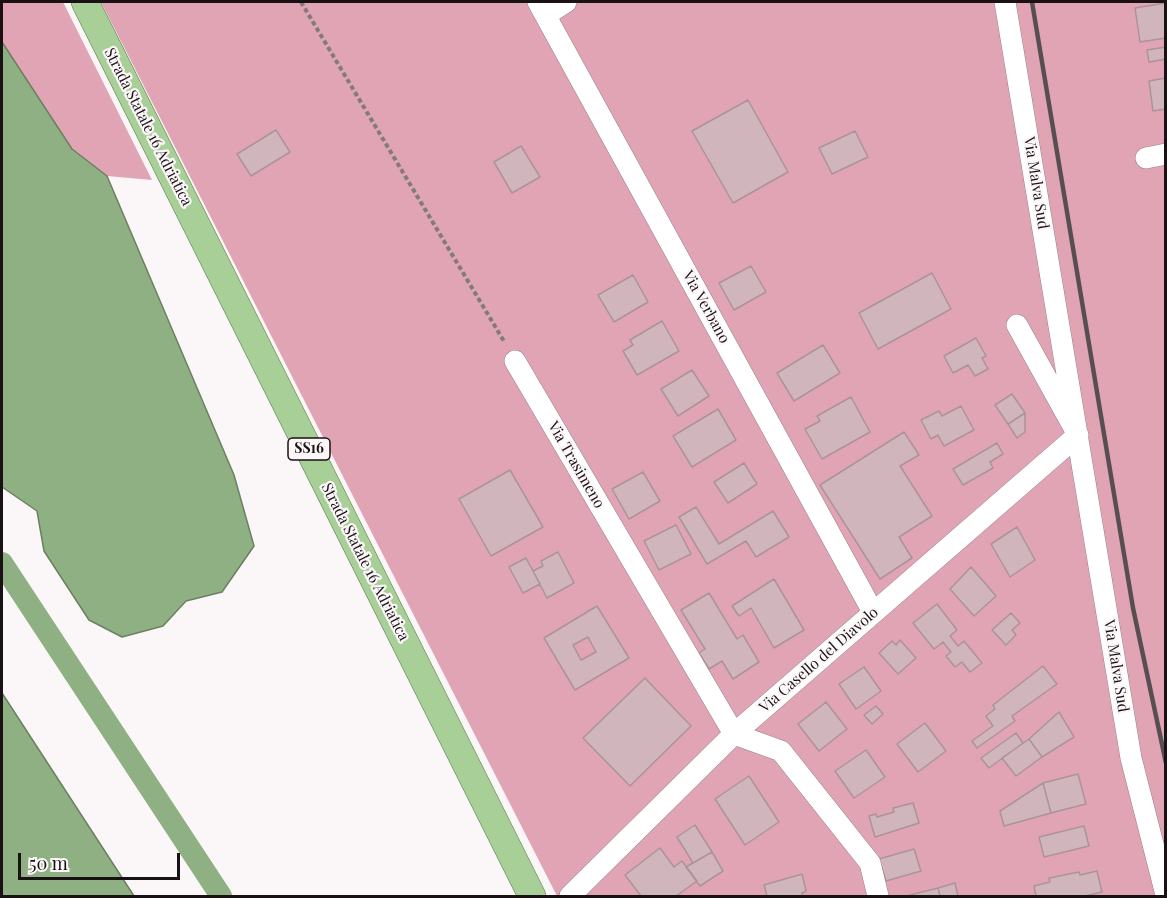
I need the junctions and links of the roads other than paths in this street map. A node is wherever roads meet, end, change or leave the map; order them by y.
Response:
1 (85, 2) edge
2 (566, 2) edge
3 (1005, 2) edge
4 (542, 8) edge
5 (1017, 325) dead end
6 (515, 361) road end
7 (1078, 435) junction
8 (873, 612) junction
9 (734, 734) junction
10 (1166, 895) edge
11 (532, 897) edge
12 (570, 897) edge
13 (878, 897) edge

1 - 11 main road, Strada Statale 16 Adriatica / SS16
2 - 4 street
3 - 7 street, Via Malva Sud
4 - 8 street, Via Verbano
5 - 7 street, Via Malva Sud
6 - 9 street, Via Trasimeno
7 - 8 street, Via Casello del Diavolo
7 - 10 street, Via Malva Sud
8 - 9 street, Via Casello del Diavolo
9 - 12 street, Via Casello del Diavolo
9 - 13 street

